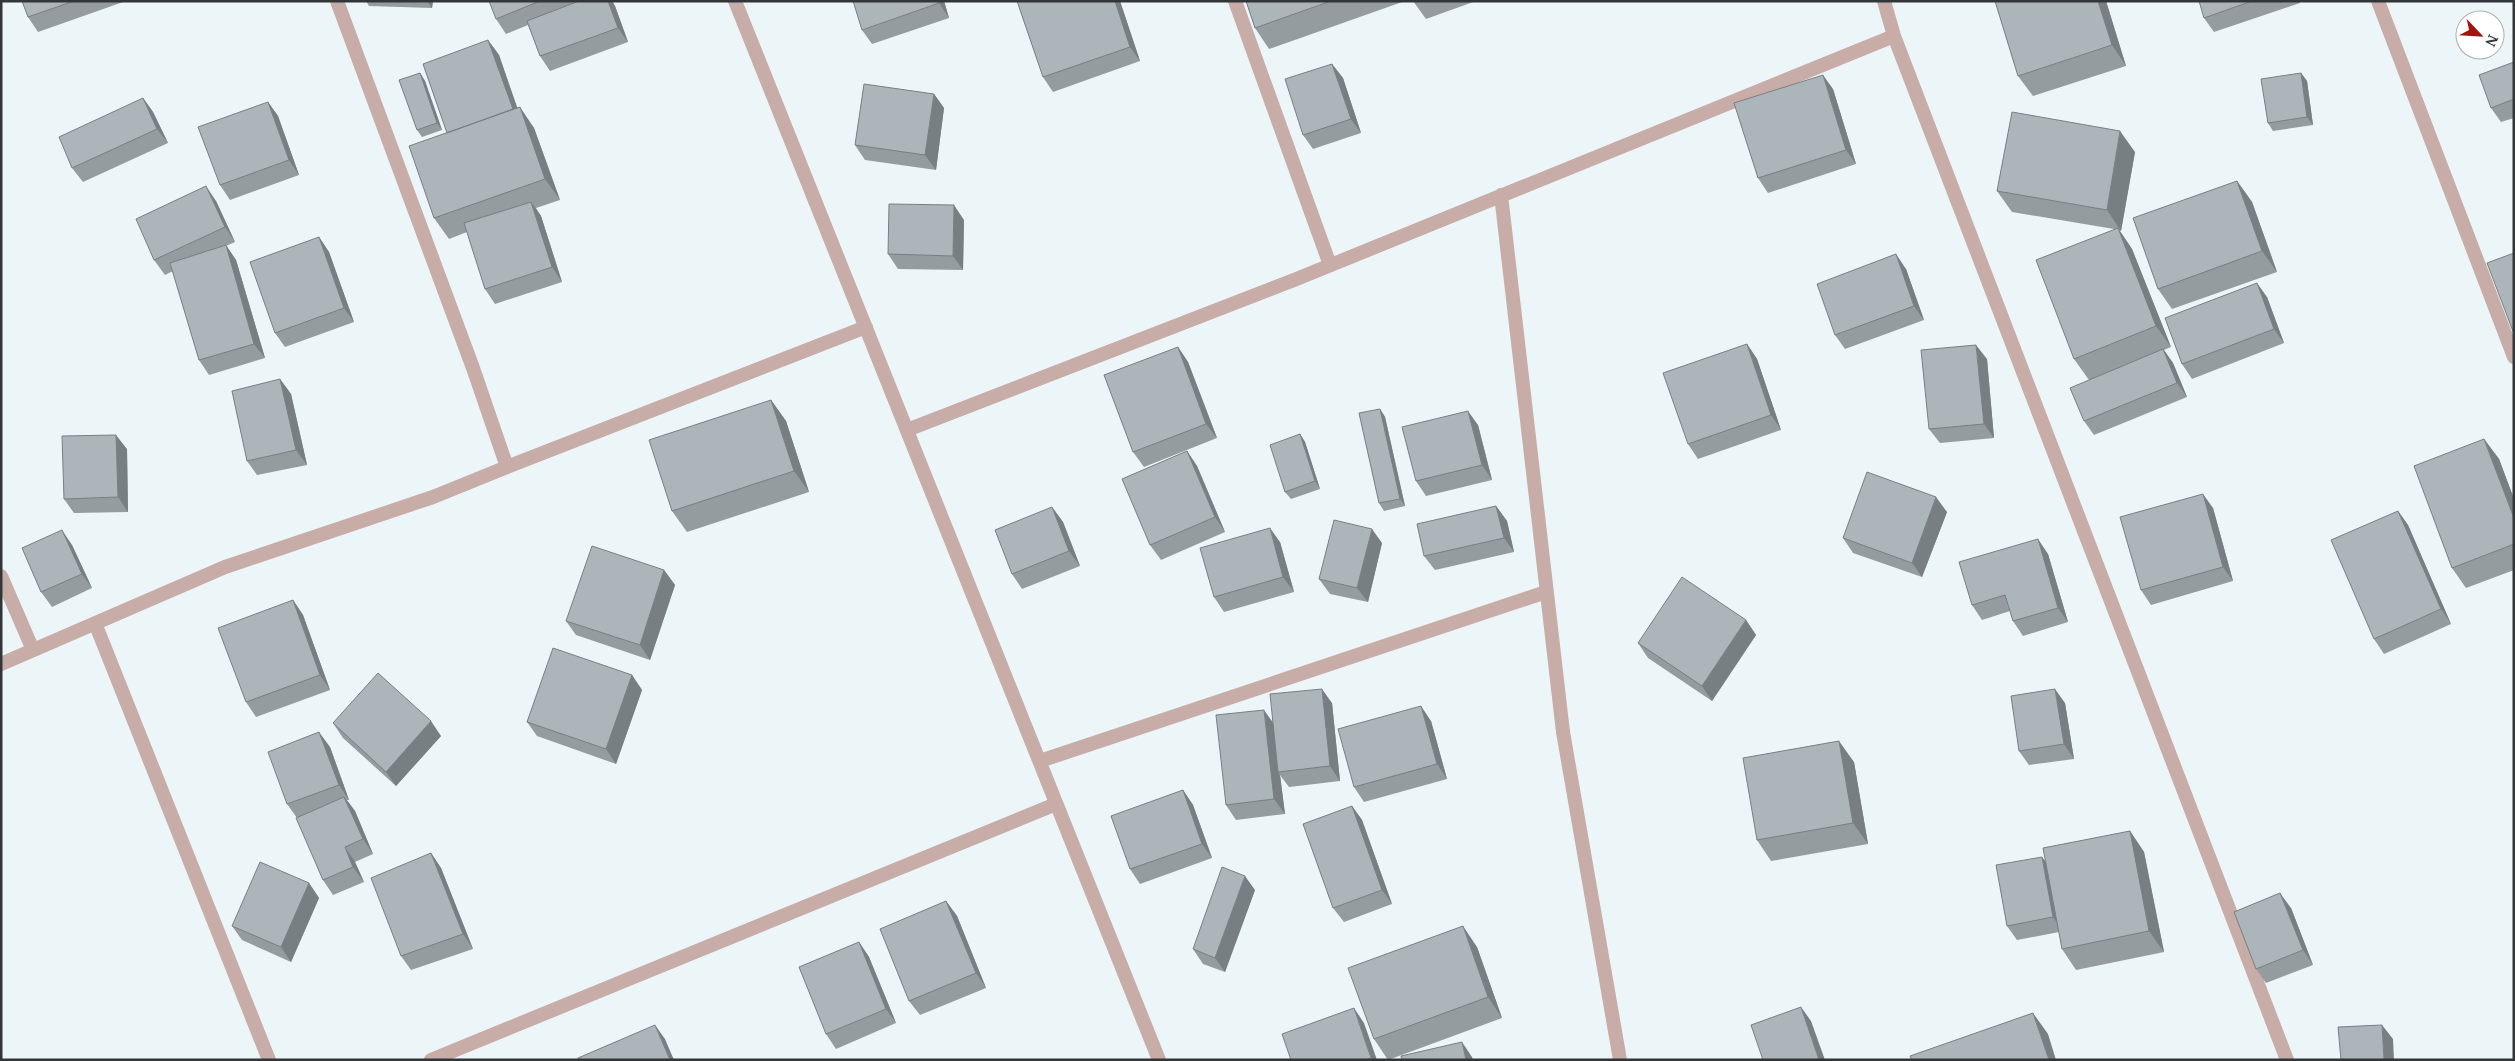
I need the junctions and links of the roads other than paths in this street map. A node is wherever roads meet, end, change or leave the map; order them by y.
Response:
1 (336, 1) edge
2 (735, 1) edge
3 (1234, 1) edge
4 (1884, 1) edge
5 (2378, 1) edge
6 (1894, 36) junction
7 (1501, 195) junction
8 (1330, 265) junction
9 (866, 327) junction
10 (2514, 357) edge
11 (907, 430) junction
12 (507, 467) junction
13 (1, 576) edge
14 (1546, 592) junction
15 (95, 623) junction
16 (33, 650) junction
17 (1, 664) edge
18 (1040, 761) junction
19 (1056, 804) junction
20 (269, 1060) edge
21 (431, 1060) edge
22 (1159, 1060) edge
23 (1620, 1060) edge
24 (2287, 1060) edge

1 - 12 street
2 - 9 street
3 - 8 street
4 - 6 street
5 - 10 street
6 - 7 street
6 - 24 street
7 - 8 street
7 - 14 street
8 - 11 street
9 - 11 street
9 - 12 street
11 - 18 street
12 - 15 street
13 - 16 street
14 - 18 street
14 - 23 street
15 - 16 street
15 - 20 street
16 - 17 street
18 - 19 street
19 - 21 street
19 - 22 street

